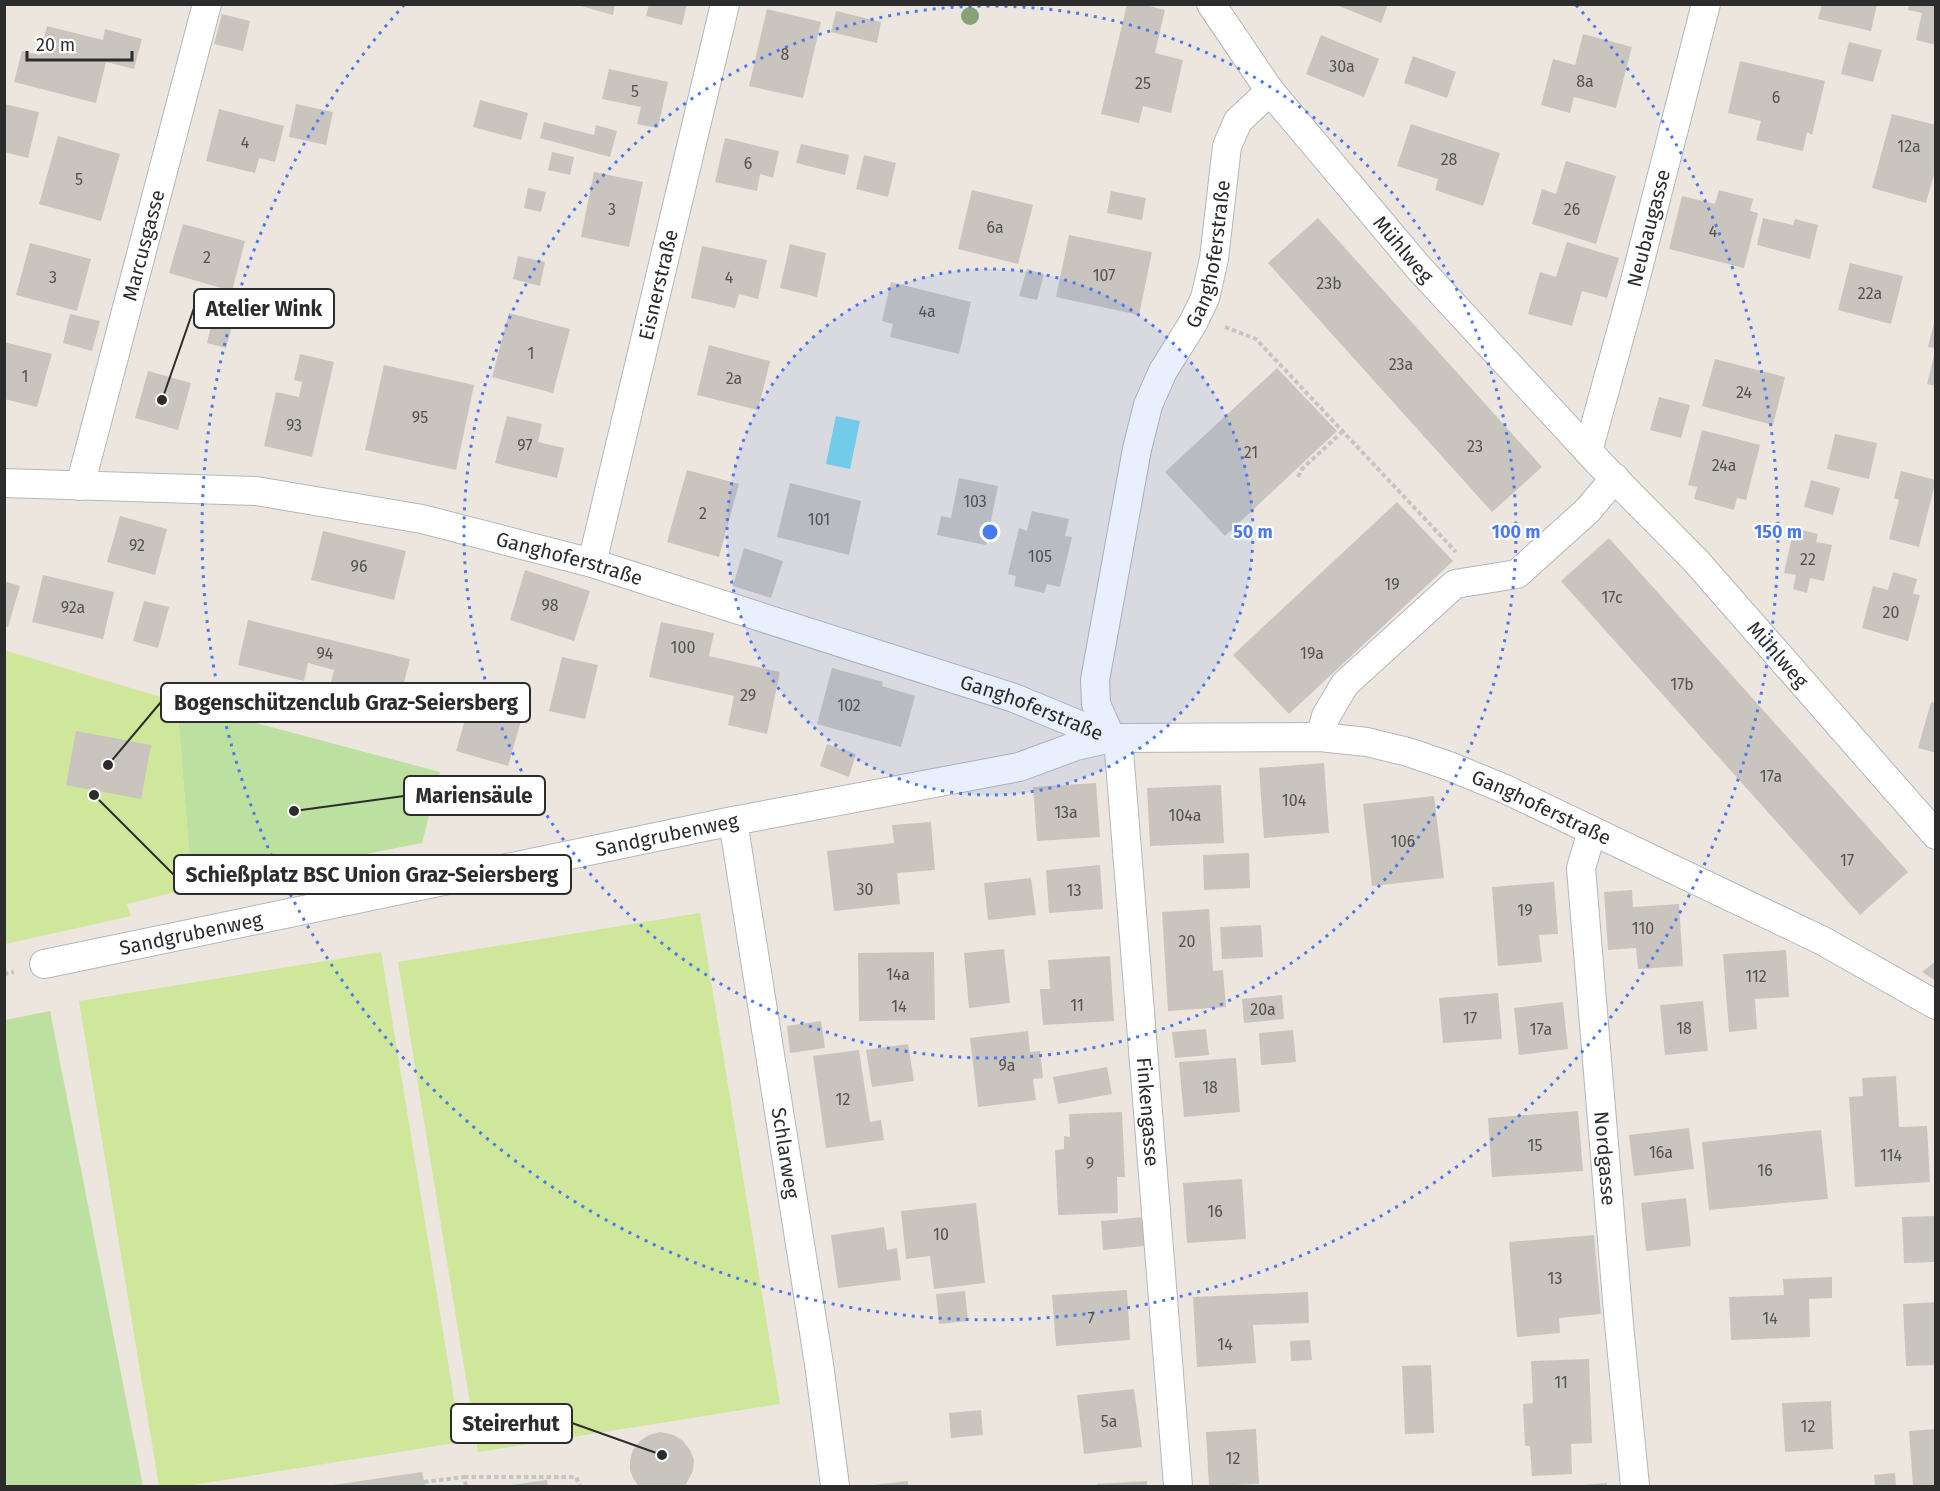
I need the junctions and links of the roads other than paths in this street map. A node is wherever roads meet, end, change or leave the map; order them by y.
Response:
1 (207, 4) edge
2 (725, 4) edge
3 (1211, 4) edge
4 (1706, 4) edge
5 (1270, 92) junction
6 (1588, 451) junction
7 (1615, 478) junction
8 (4, 483) edge
9 (80, 486) junction
10 (592, 563) junction
11 (1320, 737) junction
12 (1115, 738) junction
13 (733, 821) junction
14 (1592, 831) junction
15 (1935, 835) edge
16 (44, 964) dead end
17 (1935, 1005) edge
18 (835, 1486) edge
19 (1178, 1486) edge
20 (1635, 1486) edge

1 - 9 street, Marcusgasse
2 - 10 street, Eisnerstraße
3 - 5 street, Mühlweg
4 - 6 street, Neubaugasse
5 - 6 street, Mühlweg
5 - 12 street, Ganghoferstraße
6 - 7 street, Mühlweg
7 - 11 street
7 - 15 street, Mühlweg
8 - 9 street, Ganghoferstraße
9 - 10 street, Ganghoferstraße
10 - 12 street, Ganghoferstraße
11 - 12 street, Ganghoferstraße
11 - 14 street, Ganghoferstraße
12 - 13 street, Sandgrubenweg
12 - 19 street, Finkengasse
13 - 16 street, Sandgrubenweg
13 - 18 street, Schlarweg
14 - 17 street, Ganghoferstraße
14 - 20 street, Nordgasse

